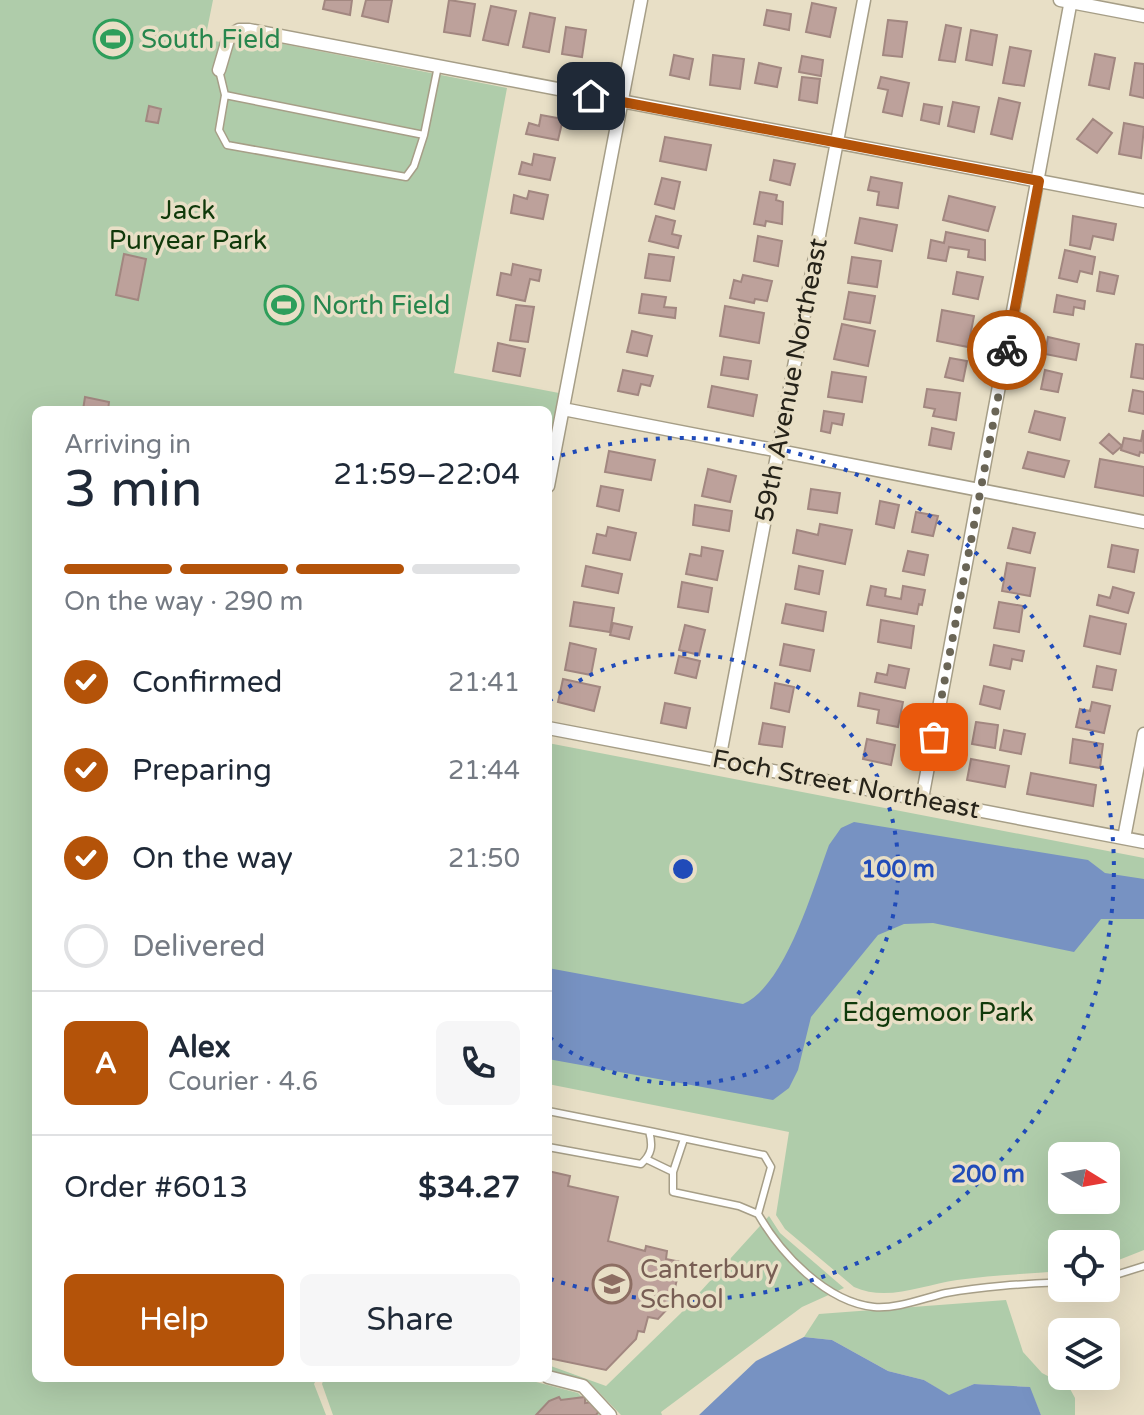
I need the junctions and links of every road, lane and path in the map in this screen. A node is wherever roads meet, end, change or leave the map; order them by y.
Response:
1 (641, 0) edge
2 (864, 0) edge
3 (1067, 1) edge
4 (1144, 16) edge
5 (438, 66) junction
6 (219, 70) joint
7 (225, 95) junction
8 (621, 102) junction
9 (424, 135) junction
10 (837, 142) junction
11 (1039, 181) junction
12 (1144, 201) edge
13 (563, 409) junction
14 (777, 451) junction
15 (552, 465) edge
16 (981, 490) junction
17 (1144, 522) edge
18 (552, 729) edge
19 (1144, 734) edge
20 (719, 760) junction
21 (922, 799) junction
22 (1124, 838) junction
23 (1144, 842) edge
24 (552, 1112) edge
25 (649, 1131) junction
26 (684, 1139) junction
27 (552, 1148) edge
28 (646, 1159) junction
29 (673, 1172) junction
30 (758, 1214) junction
31 (1144, 1266) edge
32 (1120, 1277) edge
33 (1048, 1283) edge
34 (552, 1378) edge
35 (610, 1415) edge

1 - 8 street
2 - 10 street, 59th Avenue Northeast
3 - 4 street
3 - 11 street
5 - 6 street
5 - 8 street
5 - 9 lane
6 - 7 lane
7 - 9 lane
7 - 9 lane
8 - 10 street
8 - 13 street
10 - 11 street
10 - 14 street, 59th Avenue Northeast
11 - 12 street
11 - 16 street
13 - 14 street
13 - 15 street
14 - 16 street
14 - 20 street, 59th Avenue Northeast
16 - 17 street
16 - 21 street
18 - 20 street, Foch Street Northeast
19 - 22 street
20 - 21 street, Foch Street Northeast
21 - 22 street, Foch Street Northeast
22 - 23 street, Foch Street Northeast
24 - 25 lane
25 - 26 lane
25 - 28 lane
26 - 29 lane
26 - 30 lane
27 - 28 lane
28 - 29 lane
29 - 30 lane
30 - 33 lane
31 - 32 lane
34 - 35 street

